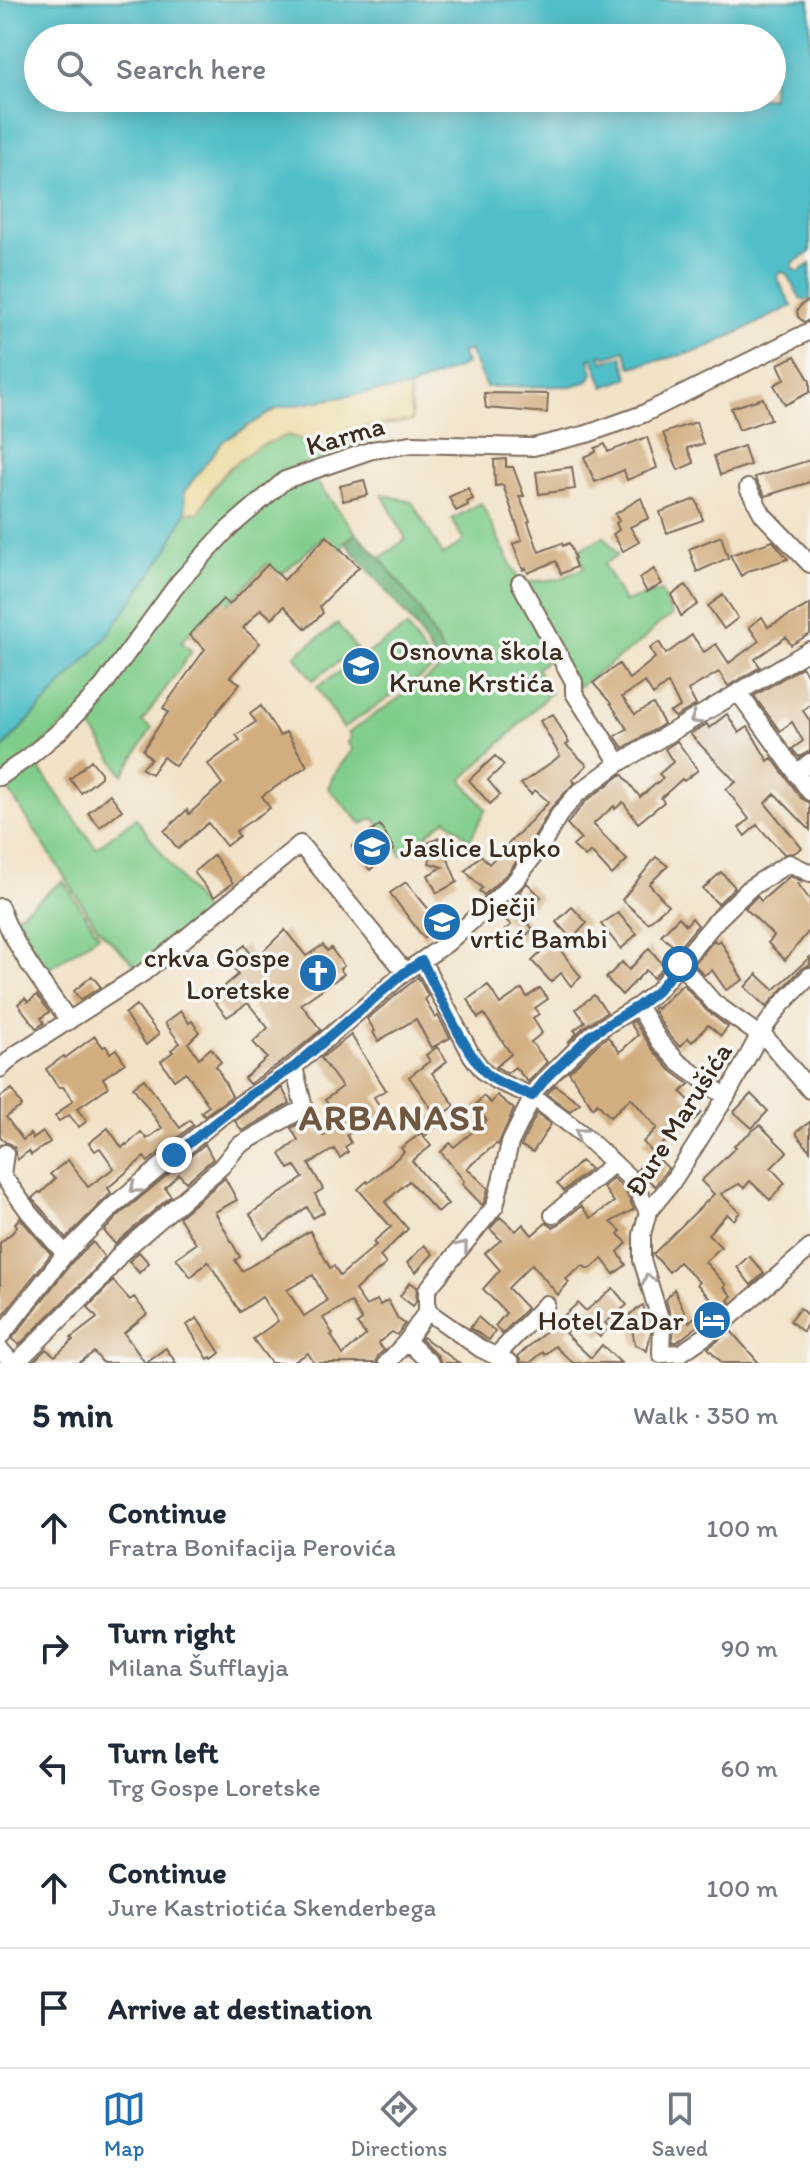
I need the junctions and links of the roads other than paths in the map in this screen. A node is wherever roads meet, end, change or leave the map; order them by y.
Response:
1 (810, 331) edge
2 (748, 488) dead end
3 (810, 564) edge
4 (520, 583) dead end
5 (810, 650) edge
6 (738, 692) junction
7 (810, 762) edge
8 (619, 763) junction
9 (796, 774) junction
10 (0, 777) edge
11 (810, 792) edge
12 (810, 873) edge
13 (0, 907) edge
14 (422, 961) junction
15 (680, 964) junction
16 (405, 972) junction
17 (810, 976) edge
18 (638, 1006) junction
19 (69, 1021) junction
20 (760, 1034) junction
21 (294, 1067) junction
22 (0, 1069) edge
23 (810, 1090) edge
24 (532, 1096) junction
25 (726, 1097) junction
26 (3, 1146) edge
27 (614, 1163) junction
28 (648, 1212) junction
29 (553, 1215) dead end
30 (810, 1248) edge
31 (65, 1254) junction
32 (546, 1304) dead end
33 (427, 1311) junction
34 (0, 1337) edge
35 (407, 1341) junction
36 (0, 1349) edge
37 (657, 1359) edge
38 (503, 1360) edge
39 (14, 1363) edge
40 (387, 1363) edge
41 (430, 1363) edge

1 - 10 street, Karma
2 - 3 street
4 - 8 street
5 - 6 street
6 -> 8 street
6 - 9 street
7 - 9 street
8 - 14 street
9 - 11 street
12 - 15 street
13 - 19 street
14 - 16 street
14 - 24 street
15 - 18 street
15 - 20 street
16 - 19 street
16 - 21 street
17 - 20 street, Đure Marušića
18 - 24 street
18 - 25 street
19 - 22 street
20 - 23 street
20 - 25 street, Đure Marušića
21 -> 31 street
21 - 39 street
27 -> 24 street
33 -> 24 street
25 - 28 street, Đure Marušića
26 - 31 street
27 - 28 street
27 - 29 street
37 -> 28 street, Đure Marušića
30 - 37 street
31 - 34 street
32 - 38 street
33 - 35 street
33 - 38 street
35 - 40 street
35 - 41 street
36 - 39 street

